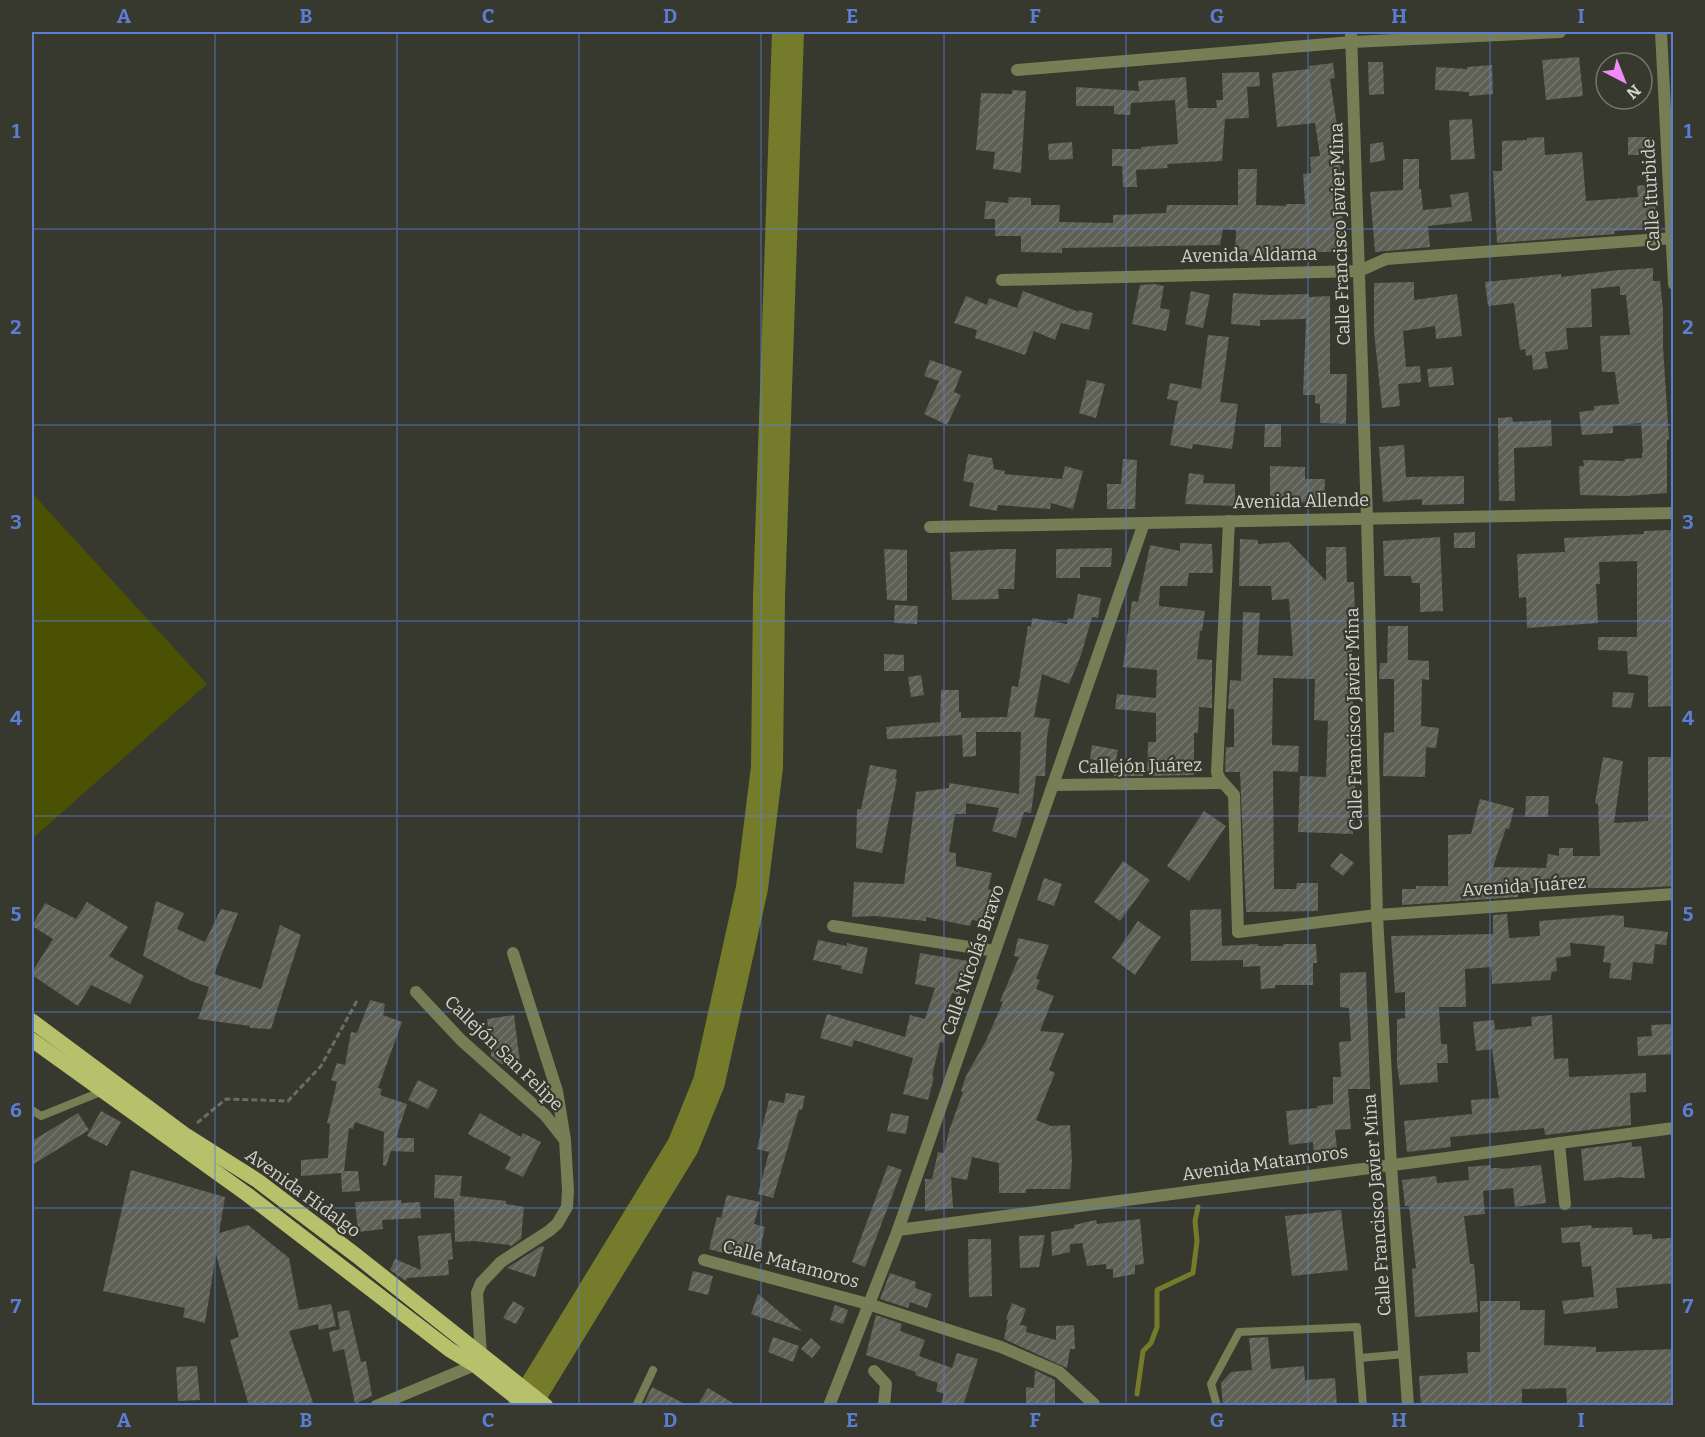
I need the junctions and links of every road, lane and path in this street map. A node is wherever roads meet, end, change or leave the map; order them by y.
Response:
1 (1560, 32) edge
2 (1661, 32) edge
3 (1351, 37) edge
4 (1017, 70) dead end
5 (1672, 238) edge
6 (1359, 271) junction
7 (1002, 280) dead end
8 (1674, 284) edge
9 (1674, 513) edge
10 (1367, 518) junction
11 (1229, 521) junction
12 (1144, 523) junction
13 (930, 526) dead end
14 (1223, 783) junction
15 (1053, 785) junction
16 (1674, 894) edge
17 (1377, 915) junction
18 (833, 926) dead end
19 (995, 951) junction
20 (513, 952) dead end
21 (416, 992) dead end
22 (358, 999) dead end
23 (33, 1025) edge
24 (32, 1040) edge
25 (106, 1086) junction
26 (32, 1110) edge
27 (1674, 1128) edge
28 (184, 1134) junction
29 (565, 1140) junction
30 (1559, 1143) junction
31 (1391, 1165) junction
32 (1565, 1204) dead end
33 (898, 1230) junction
34 (704, 1260) dead end
35 (868, 1304) junction
36 (1405, 1354) junction
37 (1360, 1358) junction
38 (478, 1360) junction
39 (653, 1370) dead end
40 (874, 1371) dead end
41 (497, 1376) junction
42 (1094, 1404) dead end
43 (376, 1406) edge
44 (527, 1406) edge
45 (546, 1406) edge
46 (636, 1406) edge
47 (829, 1406) edge
48 (885, 1406) edge
49 (1217, 1406) edge
50 (1363, 1406) edge
51 (1408, 1406) edge

1 - 3 street
2 - 5 street, Calle Iturbide
3 - 4 street
3 - 6 street, Calle Francisco Javier Mina
5 - 6 street, Avenida Aldama
5 - 8 street, Calle Iturbide
6 - 7 street, Avenida Aldama
6 - 10 street, Calle Francisco Javier Mina
9 - 10 street, Avenida Allende
10 - 11 street, Avenida Allende
10 - 17 street, Calle Francisco Javier Mina
11 - 12 street, Avenida Allende
11 - 14 street
12 - 13 street, Avenida Allende
12 - 15 street, Calle Nicolás Bravo
14 - 15 street, Callejón Juárez
14 - 17 street, Callejón Juárez
15 - 19 street, Calle Nicolás Bravo
16 - 17 street, Avenida Juárez
17 - 31 street, Calle Francisco Javier Mina
18 - 19 street
19 - 33 street, Calle Nicolás Bravo
20 - 29 street
21 - 29 street, Callejón San Felipe
22 - 28 path
23 - 25 main road, Avenida Hidalgo
24 - 25 main road, Avenida Hidalgo
25 - 26 lane
25 - 28 main road, Avenida Hidalgo
25 - 38 main road, Avenida Hidalgo
27 - 30 street, Avenida Matamoros
28 - 38 main road, Avenida Hidalgo
29 - 38 street
30 - 31 street, Avenida Matamoros
30 - 32 street
31 - 33 street, Avenida Matamoros
31 - 36 street, Calle Francisco Javier Mina
33 - 35 street, Calle Nicolás Bravo
34 - 35 street, Calle Matamoros
35 - 42 street, Calle Matamoros
35 - 47 street, Calle Nicolás Bravo
36 - 37 lane
36 - 51 street, Calle Francisco Javier Mina
37 - 49 lane
37 - 50 lane
38 - 41 main road, Avenida Hidalgo
38 - 43 street
39 - 46 lane
40 - 48 street
41 - 44 main road, Avenida Hidalgo
41 - 45 main road, Avenida Hidalgo

